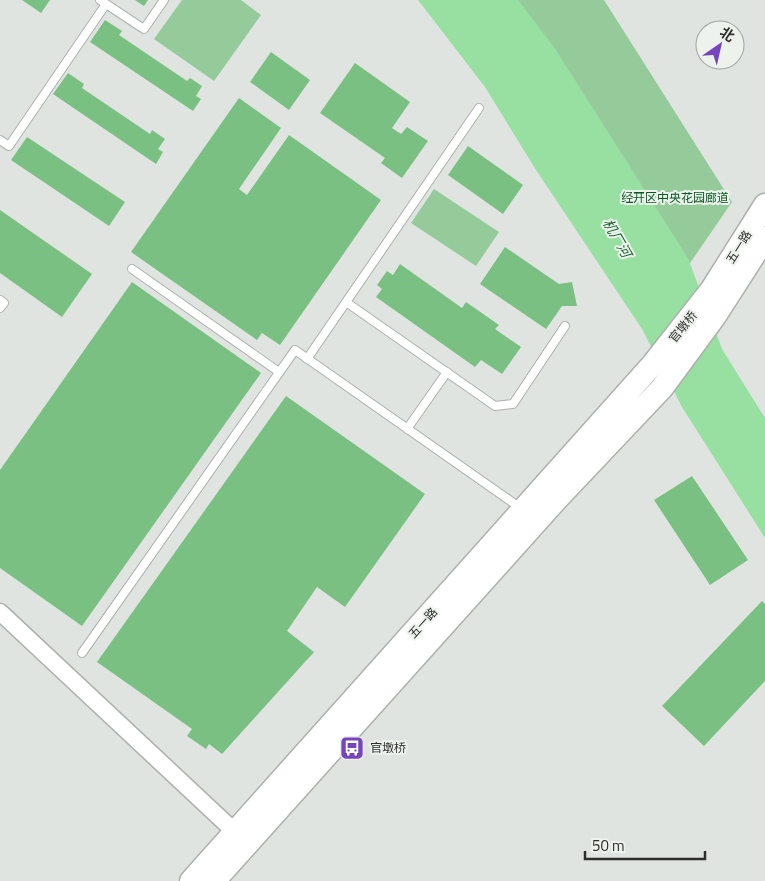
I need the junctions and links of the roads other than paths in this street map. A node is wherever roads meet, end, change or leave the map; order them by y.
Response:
1 (164, 0) edge
2 (103, 2) edge
3 (479, 108) dead end
4 (0, 140) edge
5 (765, 205) edge
6 (765, 238) edge
7 (132, 269) dead end
8 (712, 289) joint
9 (0, 300) edge
10 (346, 302) junction
11 (0, 308) edge
12 (716, 316) joint
13 (565, 326) dead end
14 (307, 359) junction
15 (653, 364) joint
16 (279, 372) junction
17 (447, 372) junction
18 (662, 388) joint
19 (407, 429) junction
20 (531, 515) junction
21 (0, 612) edge
22 (82, 653) dead end
23 (235, 832) junction
24 (191, 881) edge
25 (214, 881) edge

1 - 2 lane
2 - 4 lane
3 - 10 lane
5 - 8 main road, 五一路
6 - 12 main road, 五一路
7 - 16 lane
8 - 15 main road, 官墩桥
9 - 11 lane
10 - 14 lane
10 - 17 lane
12 - 18 main road, 官墩桥
13 - 17 lane
14 - 16 lane
14 - 19 lane
15 - 20 main road, 五一路
16 - 22 lane
17 - 19 lane
18 - 20 main road, 五一路
19 - 20 lane
20 - 23 main road, 五一路
20 - 25 main road, 五一路
21 - 23 street
23 - 24 main road, 五一路

